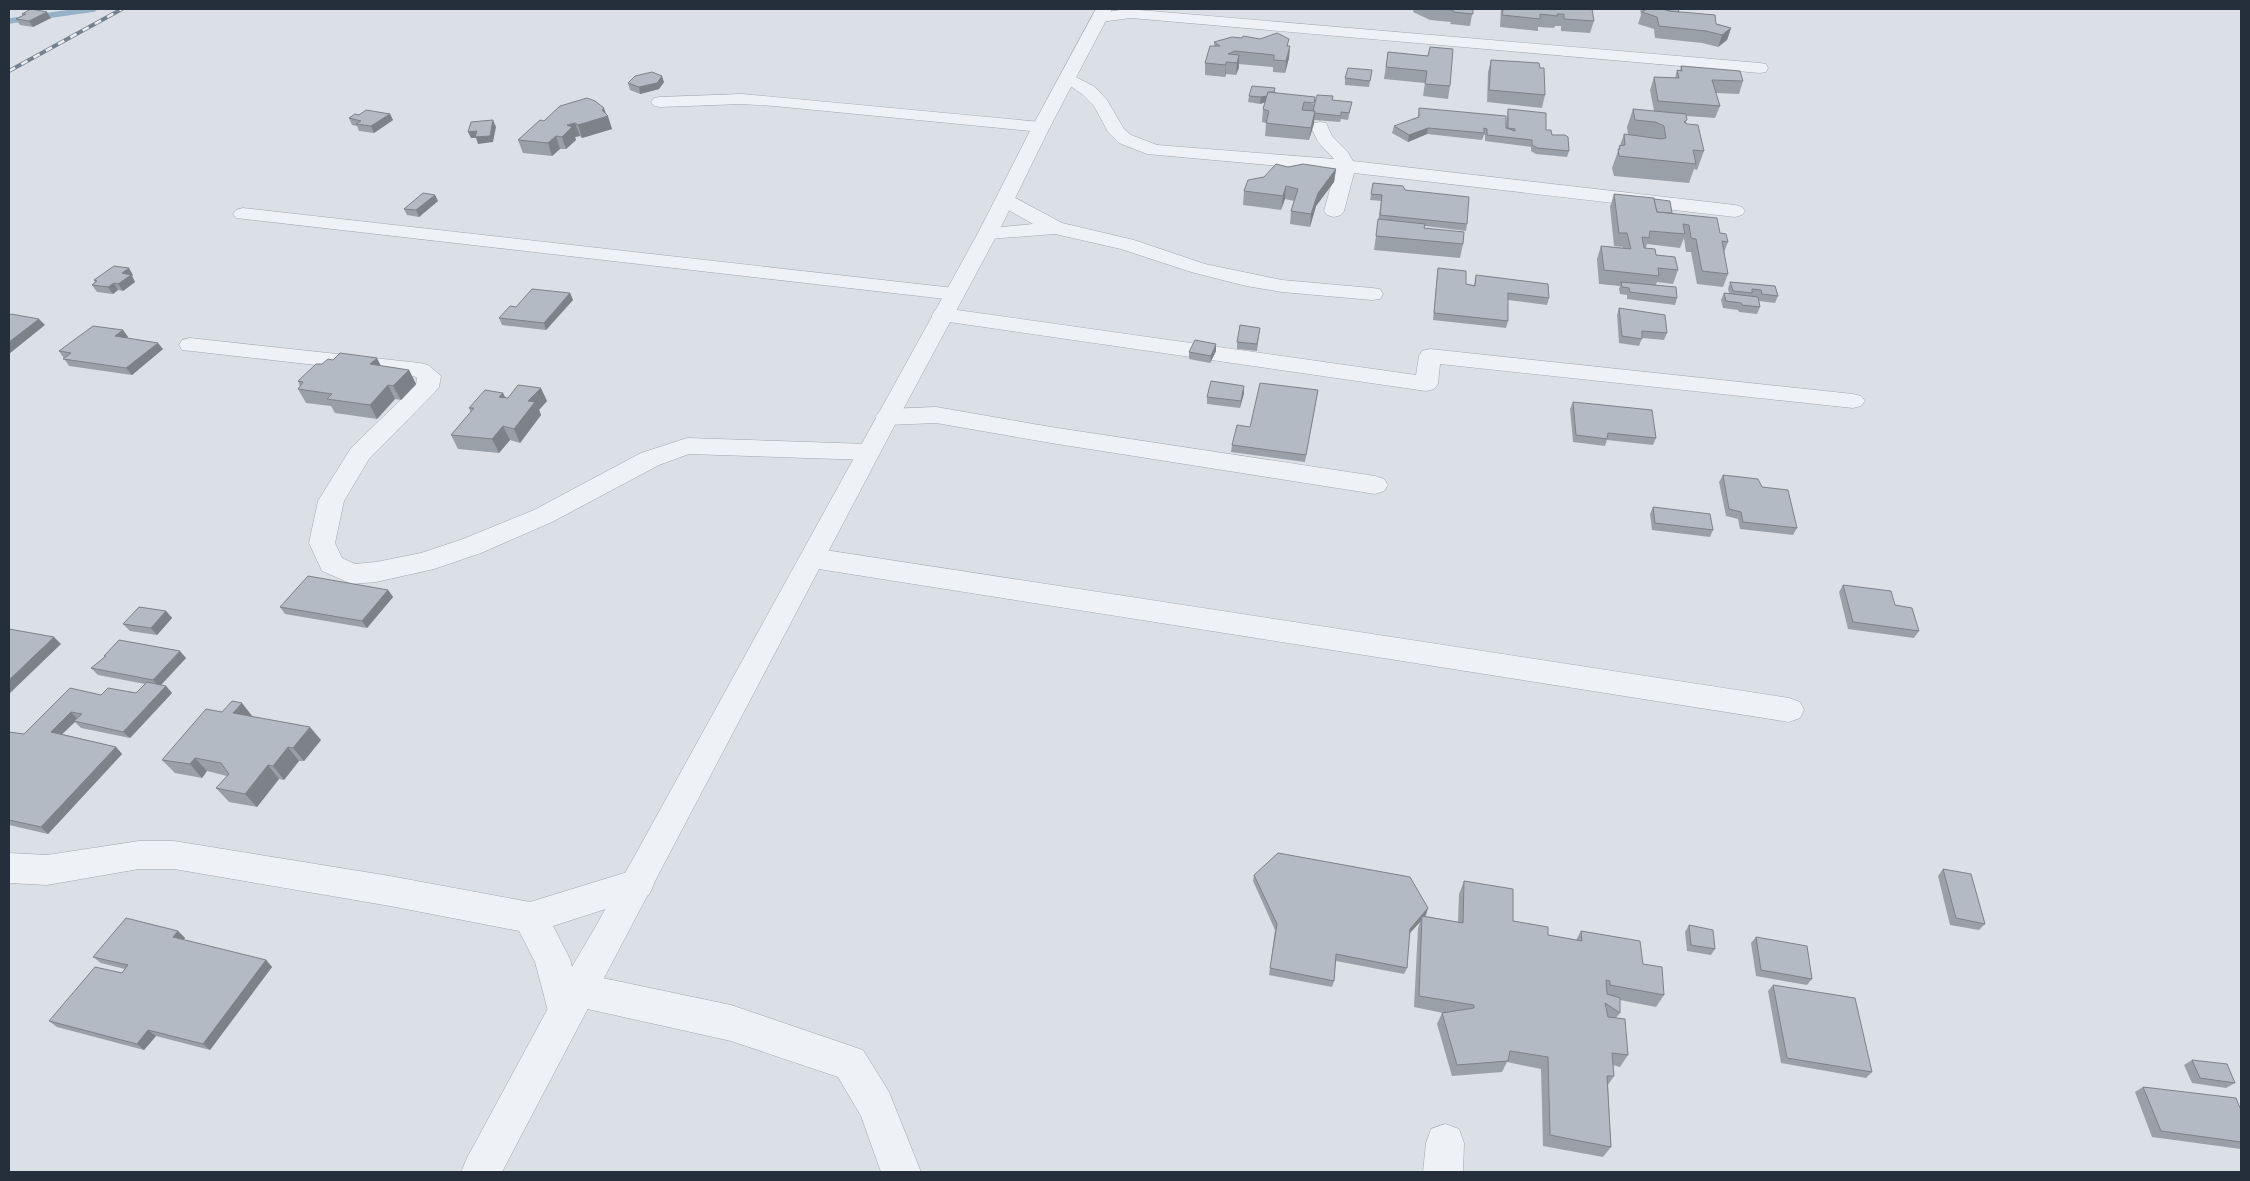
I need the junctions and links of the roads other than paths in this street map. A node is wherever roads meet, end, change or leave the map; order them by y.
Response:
1 (1114, 12) edge
2 (1760, 68) dead end
3 (1068, 78) junction
4 (660, 102) dead end
5 (1041, 127) junction
6 (1320, 127) dead end
7 (1345, 166) junction
8 (1005, 200) junction
9 (1334, 211) dead end
10 (1735, 211) dead end
11 (243, 214) dead end
12 (1055, 228) junction
13 (988, 233) junction
14 (1372, 294) dead end
15 (948, 304) junction
16 (190, 345) dead end
17 (901, 391) junction
18 (1853, 401) dead end
19 (936, 415) junction
20 (887, 417) junction
21 (868, 452) junction
22 (1375, 485) dead end
23 (812, 558) junction
24 (1790, 710) dead end
25 (9, 868) edge
26 (637, 884) junction
27 (530, 918) junction
28 (572, 1000) junction
29 (481, 1172) edge
30 (902, 1172) edge

1 - 2 street
1 - 3 street
3 - 5 street
3 - 7 street
4 - 5 street
5 - 8 street
6 - 7 street
7 - 9 street
7 - 10 street
8 - 12 street
8 - 13 street
11 - 15 street
12 - 13 street
12 - 14 street
13 - 15 street
15 - 17 street
15 - 18 street
16 - 21 street
17 - 19 street
17 - 20 street
19 - 20 street
19 - 22 street
20 - 21 street
21 - 23 street
23 - 24 street
23 - 26 street
25 - 27 street
26 - 27 street
26 - 28 street
27 - 28 street
28 - 29 street
28 - 30 street

